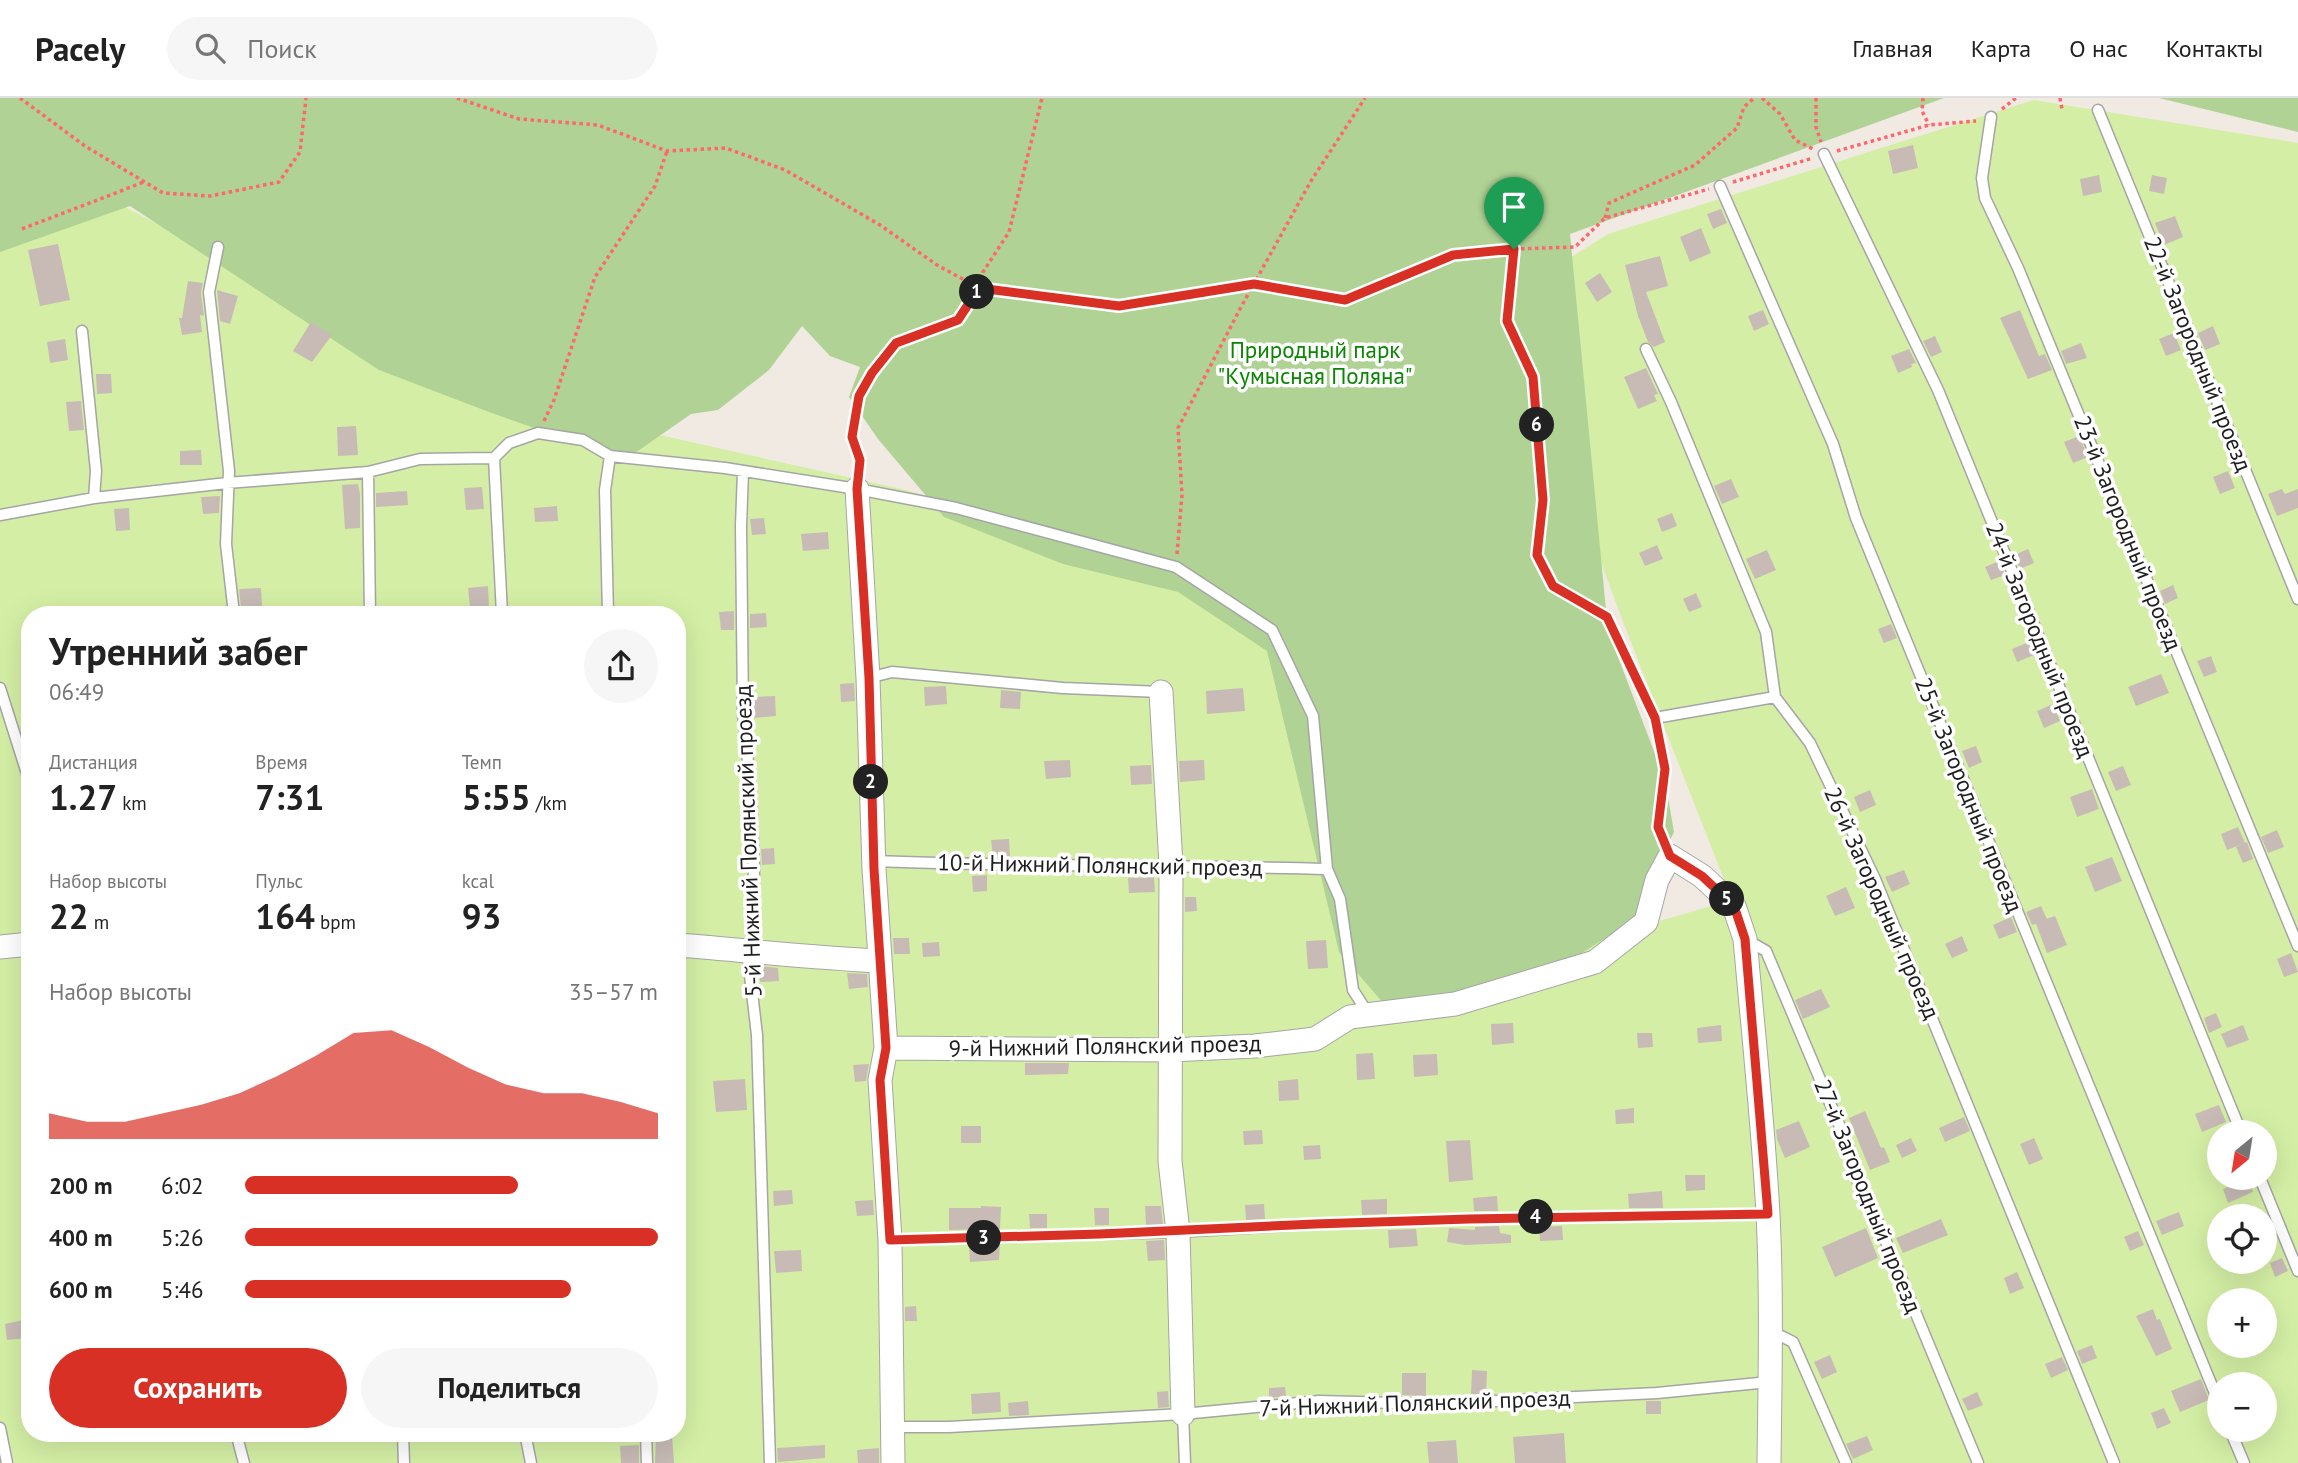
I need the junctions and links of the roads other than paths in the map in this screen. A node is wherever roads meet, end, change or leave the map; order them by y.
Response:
1 (2098, 110) dead end
2 (1991, 117) road end
3 (1824, 154) road end
4 (1720, 186) road end
5 (218, 247) dead end
6 (82, 331) dead end
7 (1646, 349) dead end
8 (1533, 377) road end
9 (610, 456) junction
10 (494, 458) junction
11 (743, 471) junction
12 (368, 472) junction
13 (227, 483) junction
14 (857, 489) junction
15 (94, 498) junction
16 (0, 515) edge
17 (2298, 599) edge
18 (233, 606) edge
19 (370, 606) edge
20 (502, 606) edge
21 (608, 606) edge
22 (869, 678) junction
23 (0, 688) edge
24 (1161, 692) joint
25 (1775, 697) junction
26 (1655, 718) junction
27 (21, 754) edge
28 (1670, 856) junction
29 (874, 861) junction
30 (1171, 865) junction
31 (1327, 869) junction
32 (1745, 939) junction
33 (21, 945) edge
34 (686, 946) edge
35 (2298, 946) edge
36 (0, 947) edge
37 (747, 950) junction
38 (880, 961) junction
39 (1369, 1016) junction
40 (886, 1048) junction
41 (1171, 1050) junction
42 (2236, 1120) edge
43 (2265, 1190) edge
44 (1768, 1214) junction
45 (1178, 1232) junction
46 (890, 1240) junction
47 (2298, 1271) edge
48 (1771, 1331) junction
49 (2207, 1374) edge
50 (1769, 1382) junction
51 (1183, 1414) junction
52 (894, 1427) junction
53 (0, 1428) edge
54 (239, 1442) edge
55 (403, 1442) edge
56 (527, 1442) edge
57 (646, 1442) edge
58 (2235, 1442) edge
59 (7, 1463) edge
60 (244, 1463) edge
61 (404, 1463) edge
62 (531, 1463) edge
63 (647, 1463) edge
64 (770, 1463) edge
65 (893, 1463) edge
66 (1185, 1463) edge
67 (1769, 1463) edge
68 (1846, 1463) edge
69 (1978, 1463) edge
70 (2114, 1463) edge
71 (2244, 1463) edge

1 - 17 lane, 22-й Загородный проезд
2 - 35 lane, 23-й Загородный проезд
3 - 42 lane, 24-й Загородный проезд
4 - 49 lane, 25-й Загородный проезд
5 - 13 lane
6 - 15 lane
7 - 25 lane, 26-й Загородный проезд
8 - 26 lane
9 - 10 lane
9 - 11 lane
9 - 21 lane
10 - 12 lane
10 - 20 lane
11 - 14 lane
11 - 37 lane, 5-й Нижний Полянский проезд
12 - 13 lane
12 - 19 lane
13 - 15 lane
13 - 18 lane
14 - 22 street
14 - 31 lane
15 - 16 lane
22 - 24 lane
22 - 29 street
23 - 27 lane
24 - 30 street
25 - 26 lane
25 - 70 lane, 26-й Загородный проезд
26 - 28 lane
28 - 32 street
28 - 39 street, 9-й Нижний Полянский проезд
29 - 30 lane, 10-й Нижний Полянский проезд
29 - 38 street
30 - 31 lane, 10-й Нижний Полянский проезд
30 - 41 street
31 - 39 lane
32 - 44 street
32 - 69 lane, 27-й Загородный проезд
33 - 36 street
34 - 37 street
37 - 38 street
37 - 64 lane, 5-й Нижний Полянский проезд
38 - 40 street
39 - 41 street, 9-й Нижний Полянский проезд
40 - 41 street, 9-й Нижний Полянский проезд
40 - 46 street
41 - 45 street
43 - 47 lane
44 - 45 lane
44 - 48 street
45 - 46 lane
45 - 51 street
46 - 52 street
48 - 50 street
48 - 68 lane
50 - 51 lane, 7-й Нижний Полянский проезд
50 - 67 street
51 - 52 lane, 7-й Нижний Полянский проезд
51 - 66 lane
52 - 65 street
53 - 59 lane
54 - 60 lane
55 - 61 lane
56 - 62 lane
57 - 63 lane
58 - 71 lane

